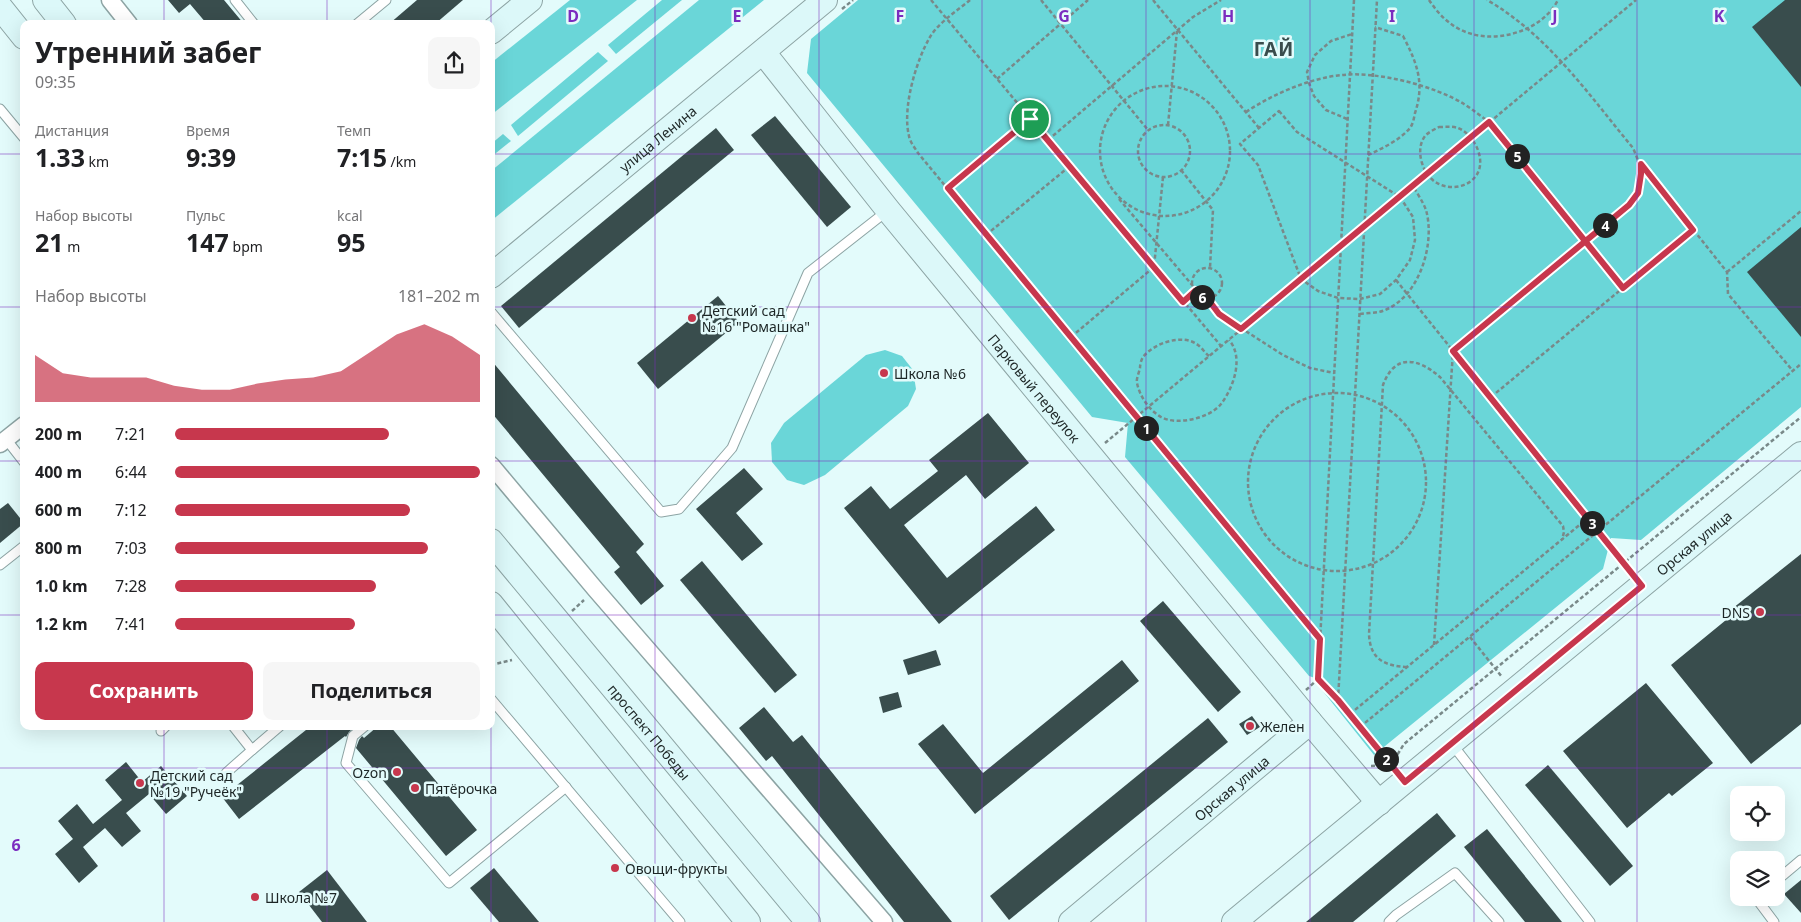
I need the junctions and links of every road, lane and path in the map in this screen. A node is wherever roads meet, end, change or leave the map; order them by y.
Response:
1 (45, 0) edge
2 (110, 0) edge
3 (235, 0) edge
4 (386, 0) edge
5 (530, 0) edge
6 (825, 0) edge
7 (931, 0) edge
8 (970, 0) edge
9 (1041, 0) edge
10 (1088, 0) edge
11 (1153, 0) edge
12 (1221, 0) edge
13 (1354, 0) edge
14 (1377, 0) edge
15 (1429, 0) edge
16 (1488, 0) edge
17 (1558, 0) edge
18 (1636, 0) edge
19 (0, 8) edge
20 (946, 19) junction
21 (61, 20) edge
22 (126, 20) edge
23 (251, 20) edge
24 (362, 20) edge
25 (1060, 24) junction
26 (1376, 27) junction
27 (1528, 28) junction
28 (495, 29) edge
29 (1177, 30) junction
30 (20, 32) edge
31 (1352, 34) junction
32 (763, 52) junction
33 (1562, 62) junction
34 (1350, 75) junction
35 (1373, 76) junction
36 (997, 79) junction
37 (1309, 83) junction
38 (1111, 86) junction
39 (1172, 86) junction
40 (1420, 86) junction
41 (1123, 100) junction
42 (0, 109) edge
43 (1246, 112) junction
44 (1030, 119) junction
45 (1348, 119) junction
46 (1489, 122) junction
47 (1168, 125) junction
48 (1259, 128) junction
49 (1148, 130) junction
50 (20, 133) edge
51 (1471, 138) junction
52 (1048, 140) junction
53 (1368, 155) junction
54 (1345, 162) junction
55 (1641, 164) junction
56 (1070, 166) junction
57 (1181, 170) junction
58 (1428, 174) junction
59 (1367, 176) junction
60 (1163, 177) junction
61 (1413, 186) junction
62 (948, 188) junction
63 (1115, 195) junction
64 (1400, 197) junction
65 (1206, 201) junction
66 (888, 210) junction
67 (1801, 211) edge
68 (1159, 216) junction
69 (1364, 227) junction
70 (1693, 230) junction
71 (986, 235) junction
72 (1586, 241) junction
73 (1156, 244) junction
74 (1341, 246) junction
75 (1154, 267) junction
76 (1210, 268) junction
77 (1727, 272) junction
78 (495, 273) edge
79 (1301, 279) junction
80 (1396, 280) junction
81 (1193, 286) junction
82 (1623, 288) junction
83 (1195, 291) junction
84 (1406, 293) junction
85 (1207, 298) junction
86 (1338, 298) junction
87 (1360, 299) junction
88 (1183, 302) junction
89 (1360, 314) junction
90 (495, 317) edge
91 (1241, 329) junction
92 (1071, 337) junction
93 (1229, 340) junction
94 (1221, 346) junction
95 (1453, 351) junction
96 (1209, 356) junction
97 (1801, 364) edge
98 (1793, 371) junction
99 (1334, 373) junction
100 (1450, 390) junction
101 (1333, 393) junction
102 (1355, 394) junction
103 (1490, 397) junction
104 (1382, 405) junction
105 (1148, 407) junction
106 (1136, 417) junction
107 (1801, 417) edge
108 (20, 428) edge
109 (3, 442) edge
110 (1801, 454) edge
111 (1090, 455) junction
112 (20, 458) edge
113 (495, 470) edge
114 (1588, 518) junction
115 (1598, 531) junction
116 (1562, 540) junction
117 (495, 546) edge
118 (20, 549) edge
119 (1624, 563) junction
120 (1373, 564) junction
121 (0, 566) edge
122 (1324, 570) junction
123 (1345, 571) junction
124 (1642, 586) junction
125 (495, 609) edge
126 (1470, 637) junction
127 (1320, 639) junction
128 (1434, 645) junction
129 (1407, 667) junction
130 (1496, 668) junction
131 (1318, 679) junction
132 (1515, 692) junction
133 (1338, 700) junction
134 (1292, 701) junction
135 (495, 704) edge
136 (1350, 714) junction
137 (1310, 722) junction
138 (1360, 727) junction
139 (236, 730) edge
140 (275, 730) edge
141 (360, 730) edge
142 (1452, 744) junction
143 (252, 750) junction
144 (226, 773) dead end
145 (1398, 773) junction
146 (566, 787) junction
147 (1379, 803) junction
148 (1801, 860) edge
149 (1785, 873) edge
150 (1762, 906) edge
151 (680, 922) edge
152 (748, 922) edge
153 (808, 922) edge
154 (884, 922) edge
155 (1071, 922) edge
156 (1234, 922) edge
157 (1389, 922) edge
158 (1499, 922) edge
159 (1590, 922) edge
160 (1774, 922) edge

1 - 21 street
2 - 22 street
3 - 23 lane
4 - 24 lane
5 - 28 street
6 - 32 street, улица Ленина
7 - 20 path
8 - 20 path
9 - 25 path
10 - 25 path
11 - 29 path
12 - 29 path
13 - 31 path
14 - 26 path
15 - 27 path
16 - 27 path
17 - 27 path
18 - 33 path
19 - 30 street
20 - 36 path
20 - 62 path
25 - 36 path
25 - 38 path
26 - 35 path
26 - 40 path
27 - 33 path
29 - 38 path
29 - 39 path
29 - 43 path
31 - 34 path
31 - 37 path
32 - 66 street, Парковый переулок
32 - 78 street, улица Ленина
33 - 46 path
33 - 55 path
34 - 35 path
34 - 37 path
34 - 45 path
35 - 40 path
35 - 53 path
36 - 44 path
37 - 43 path
37 - 45 path
38 - 41 path
38 - 52 path
39 - 41 path
39 - 47 path
39 - 65 path
40 - 46 path
40 - 53 path
41 - 49 path
41 - 63 path
42 - 50 lane
43 - 48 path
44 - 52 path
44 - 62 path
45 - 54 path
46 - 51 path
46 - 72 path
47 - 49 path
47 - 57 path
48 - 54 path
48 - 79 path
49 - 60 path
51 - 58 path
51 - 58 path
51 - 58 path
52 - 56 path
53 - 59 path
54 - 59 path
54 - 74 path
55 - 70 path
55 - 72 path
56 - 71 path
56 - 75 path
57 - 60 path
57 - 65 path
58 - 61 path
59 - 64 path
59 - 69 path
60 - 68 path
61 - 64 path
61 - 84 path
62 - 71 path
63 - 68 path
63 - 73 path
64 - 69 path
64 - 80 path
65 - 68 path
65 - 76 path
66 - 90 lane
66 - 111 street, Парковый переулок
67 - 77 path
68 - 73 path
69 - 74 path
69 - 87 path
70 - 77 path
70 - 82 path
71 - 92 path
72 - 82 path
72 - 95 path
73 - 75 path
73 - 81 path
74 - 79 path
74 - 86 path
75 - 88 path
75 - 92 path
76 - 81 path
76 - 85 path
77 - 98 path
79 - 86 path
79 - 91 path
80 - 84 path
80 - 87 path
81 - 83 path
82 - 103 path
83 - 85 path
83 - 88 path
84 - 89 path
84 - 95 path
85 - 91 path
86 - 87 path
86 - 99 path
87 - 89 path
88 - 94 path
89 - 102 path
91 - 93 path
91 - 99 path
92 - 106 path
93 - 94 path
93 - 105 path
94 - 96 path
95 - 100 path
95 - 103 path
96 - 105 path
96 - 105 path
97 - 98 path
98 - 115 path
99 - 101 path
100 - 104 path
100 - 116 path
100 - 128 path
101 - 102 path
101 - 122 path
101 - 122 path
102 - 104 path
102 - 123 path
103 - 114 path
104 - 120 path
104 - 120 path
105 - 106 path
106 - 111 path
106 - 127 path
107 - 119 path
108 - 109 street
109 - 112 lane
110 - 124 street, Орская улица
111 - 134 street, Парковый переулок
113 - 154 street
114 - 115 path
114 - 116 path
115 - 119 path
115 - 126 path
116 - 128 path
117 - 153 street, проспект Победы
118 - 121 lane
119 - 124 path
119 - 130 path
120 - 123 path
120 - 129 path
122 - 123 path
122 - 127 path
123 - 133 path
124 - 132 street, Орская улица
125 - 152 street
126 - 130 path
126 - 138 path
127 - 131 path
128 - 129 path
129 - 136 path
130 - 132 path
130 - 145 path
131 - 133 path
131 - 134 path
132 - 142 street, Орская улица
133 - 136 path
134 - 137 street, Парковый переулок
135 - 146 lane
136 - 138 path
137 - 147 street
137 - 155 street, Орская улица
138 - 145 path
139 - 143 lane
140 - 143 lane
141 - 146 lane
142 - 145 street, Орская улица
142 - 159 lane
143 - 144 lane
145 - 147 street, Орская улица
146 - 151 lane
147 - 156 street, Орская улица
148 - 149 lane
150 - 160 lane
157 - 158 lane

